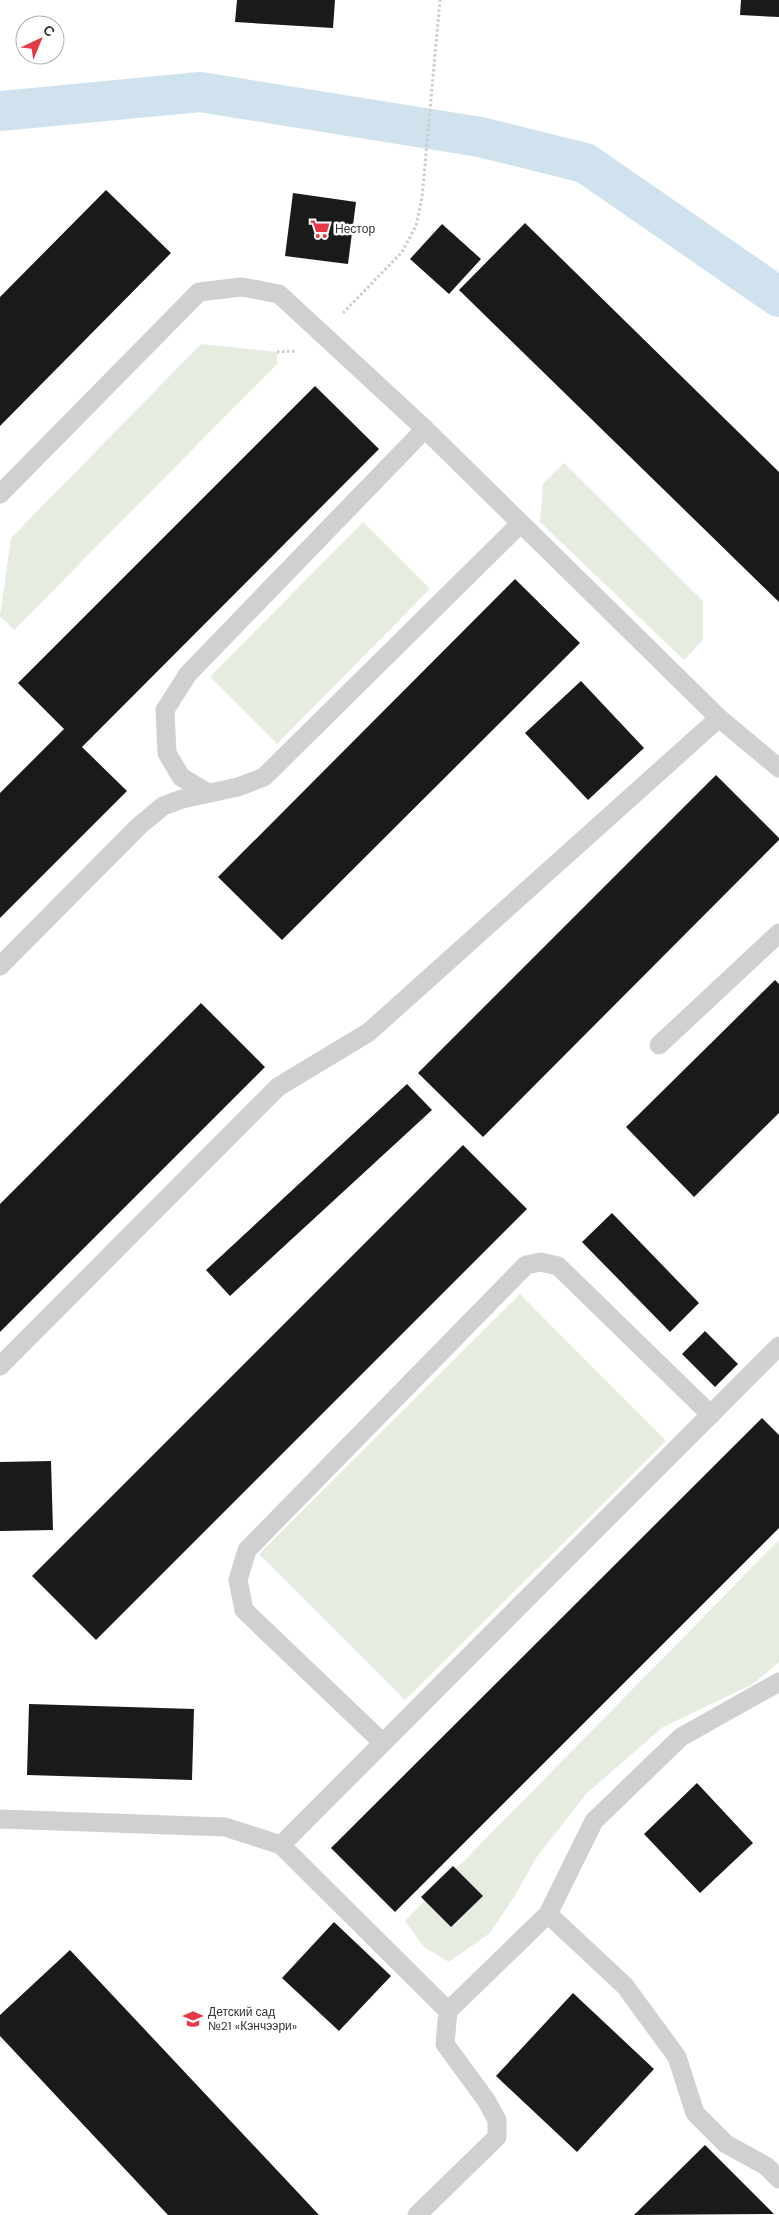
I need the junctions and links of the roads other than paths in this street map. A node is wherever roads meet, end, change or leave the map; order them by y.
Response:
1 (425, 429) junction
2 (0, 494) edge
3 (520, 524) junction
4 (719, 718) junction
5 (779, 768) edge
6 (208, 793) junction
7 (779, 933) edge
8 (0, 966) edge
9 (659, 1045) dead end
10 (779, 1346) edge
11 (0, 1366) edge
12 (711, 1415) junction
13 (779, 1682) edge
14 (382, 1742) junction
15 (0, 1819) edge
16 (281, 1845) junction
17 (548, 1914) junction
18 (448, 2010) junction
19 (779, 2179) edge
20 (417, 2215) edge

1 - 2 lane
1 - 3 lane
1 - 6 lane
3 - 4 lane
3 - 6 lane
4 - 5 lane
4 - 11 lane
6 - 8 lane
7 - 9 lane
10 - 12 lane
12 - 14 lane
12 - 14 lane
13 - 17 lane
14 - 16 lane
15 - 16 lane
16 - 18 lane
17 - 18 lane
17 - 19 lane
18 - 20 lane

